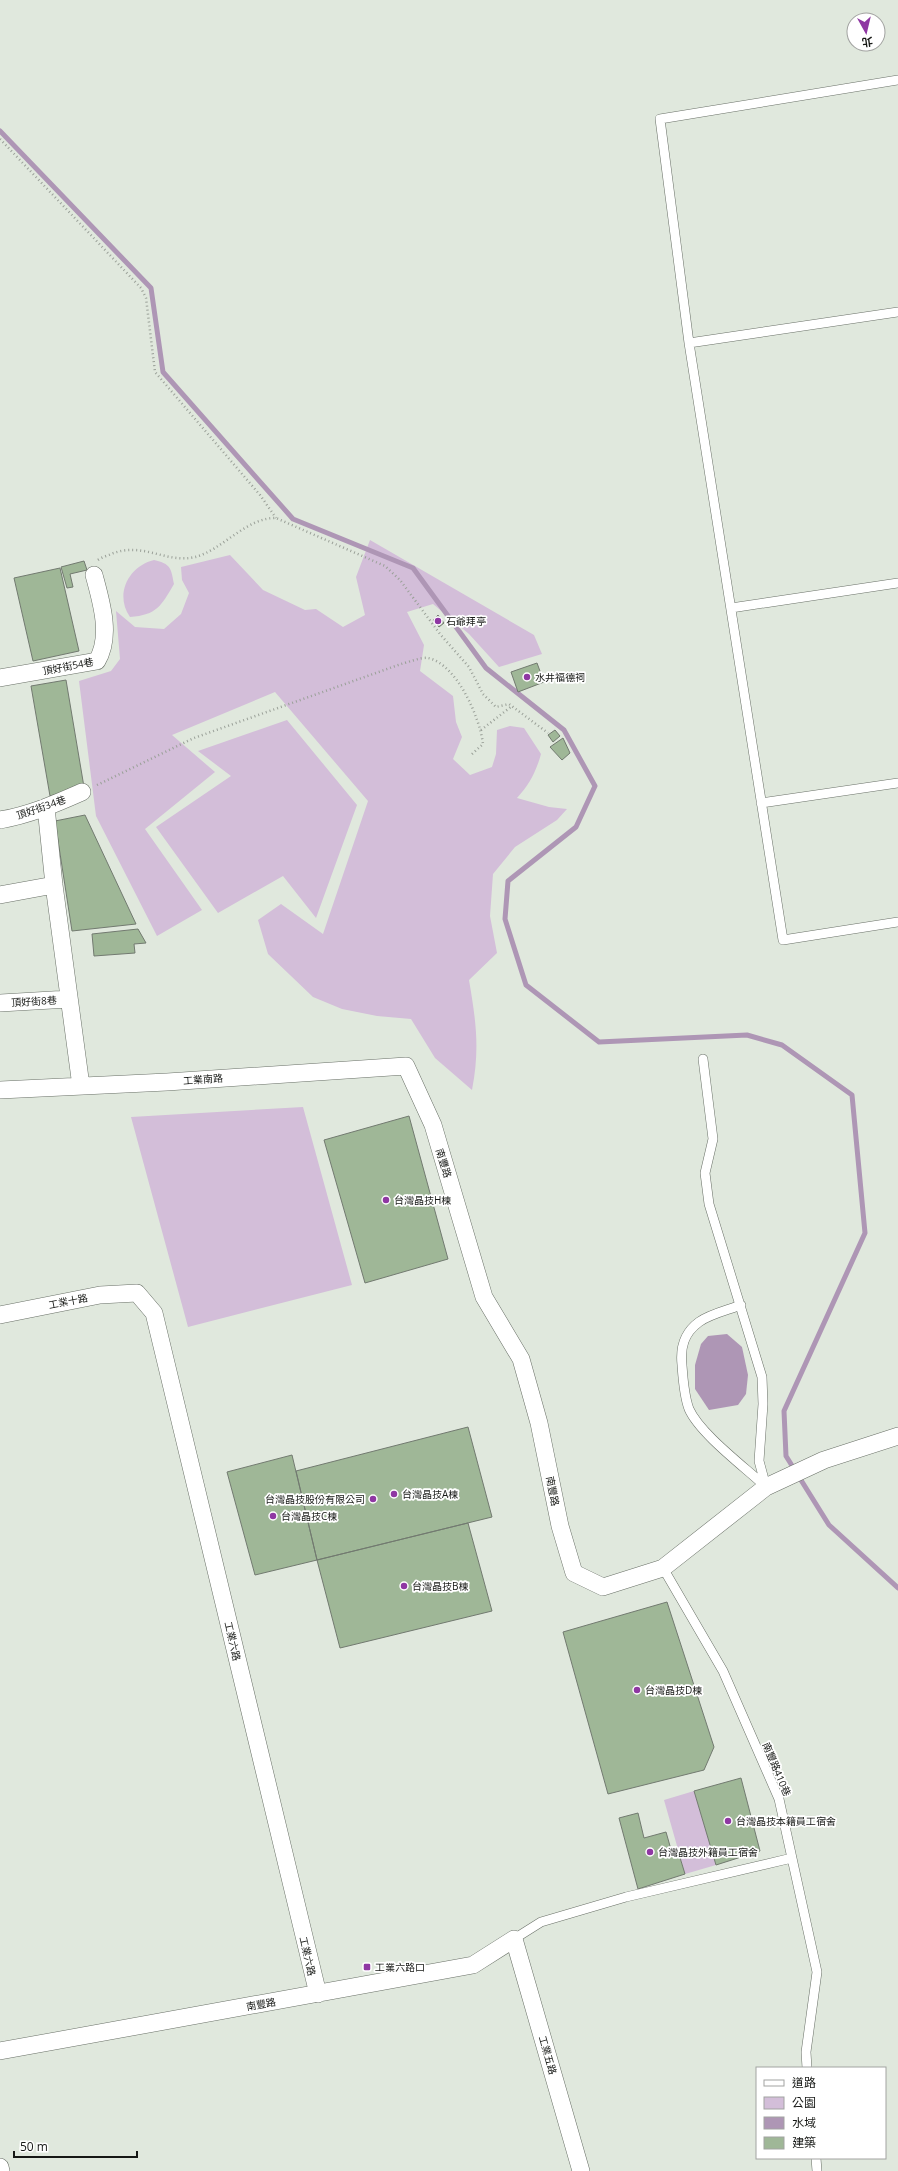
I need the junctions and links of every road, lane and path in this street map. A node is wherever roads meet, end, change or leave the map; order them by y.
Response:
1 (898, 80) edge
2 (0, 139) edge
3 (898, 312) edge
4 (690, 343) junction
5 (276, 518) junction
6 (94, 575) joint
7 (898, 583) edge
8 (731, 608) junction
9 (0, 678) edge
10 (512, 706) junction
11 (481, 730) junction
12 (548, 733) dead end
13 (471, 755) dead end
14 (898, 783) edge
15 (82, 792) joint
16 (761, 803) junction
17 (46, 807) junction
18 (0, 820) edge
19 (54, 885) junction
20 (0, 895) edge
21 (898, 922) edge
22 (69, 1000) junction
23 (0, 1003) edge
24 (703, 1059) dead end
25 (406, 1066) joint
26 (81, 1086) junction
27 (0, 1090) edge
28 (137, 1293) joint
29 (741, 1305) junction
30 (0, 1315) edge
31 (898, 1436) edge
32 (766, 1487) junction
33 (662, 1568) junction
34 (792, 1858) junction
35 (514, 1939) junction
36 (318, 1994) junction
37 (0, 2051) edge
38 (807, 2067) edge
39 (816, 2159) edge
40 (0, 2167) edge
41 (1, 2171) edge
42 (581, 2171) edge
43 (817, 2171) edge

1 - 4 lane
2 - 5 path
3 - 4 lane
4 - 8 lane
5 - 6 path
5 - 10 path
6 - 9 street, 頂好街54巷
7 - 8 lane
8 - 16 lane
10 - 11 path
10 - 12 path
11 - 13 path
11 - 15 path
14 - 16 lane
15 - 17 street, 頂好街34巷
16 - 21 lane
17 - 18 street, 頂好街34巷
17 - 19 street
19 - 20 street
19 - 22 street
22 - 23 street, 頂好街8巷
22 - 26 street
24 - 29 lane
25 - 26 street, 工業南路
25 - 33 street, 南豐路
26 - 27 street, 工業南路
28 - 30 street, 工業十路
28 - 36 street, 工業六路
29 - 32 lane
29 - 32 lane
31 - 32 street, 南豐路
32 - 33 street, 南豐路
33 - 34 lane, 南豐路410巷
34 - 35 lane
34 - 38 lane, 南豐路410巷
35 - 36 street, 南豐路
35 - 42 street, 工業五路
36 - 37 street, 南豐路
39 - 43 lane
40 - 41 street

